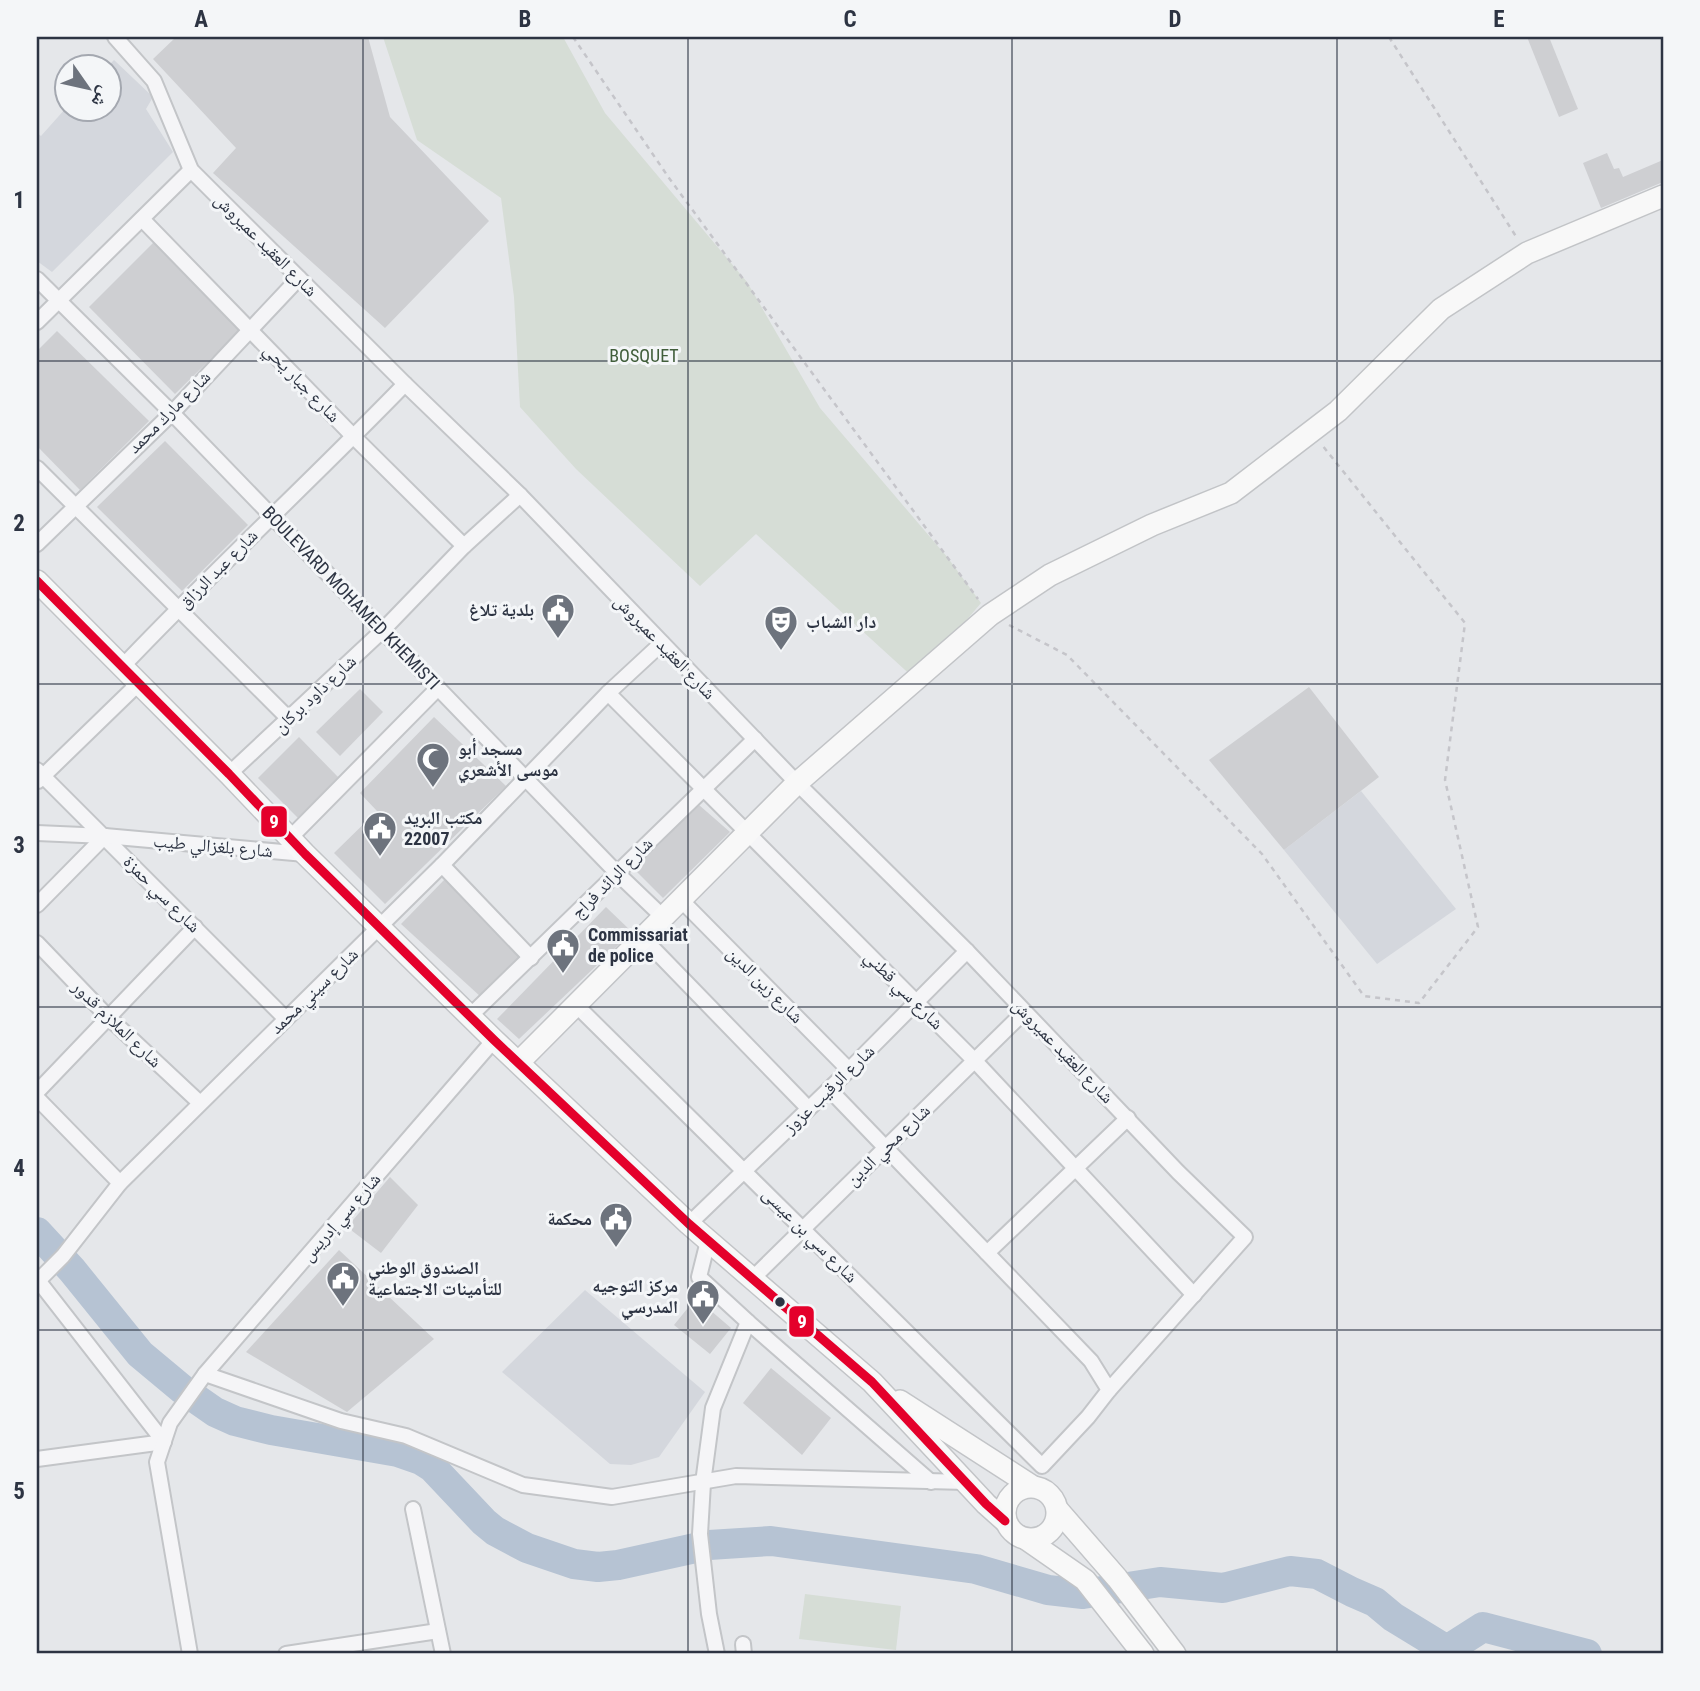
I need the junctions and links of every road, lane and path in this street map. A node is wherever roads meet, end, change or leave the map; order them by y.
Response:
1 (115, 37) edge
2 (573, 37) edge
3 (1389, 37) edge
4 (191, 170) junction
5 (1663, 196) edge
6 (142, 219) junction
7 (1527, 253) junction
8 (299, 278) junction
9 (37, 279) edge
10 (58, 300) junction
11 (37, 322) edge
12 (250, 329) junction
13 (405, 384) junction
14 (172, 413) junction
15 (1311, 431) junction
16 (354, 437) junction
17 (37, 468) edge
18 (520, 495) junction
19 (75, 505) junction
20 (272, 516) junction
21 (37, 544) edge
22 (464, 546) junction
23 (37, 581) edge
24 (178, 609) junction
25 (990, 615) junction
26 (382, 631) junction
27 (662, 643) junction
28 (122, 667) junction
29 (139, 683) junction
30 (438, 688) junction
31 (608, 693) junction
32 (288, 718) junction
33 (754, 739) junction
34 (229, 774) junction
35 (39, 776) edge
36 (528, 779) junction
37 (797, 783) junction
38 (702, 789) junction
39 (747, 832) junction
40 (37, 833) edge
41 (105, 836) junction
42 (290, 838) junction
43 (305, 855) junction
44 (442, 865) junction
45 (617, 873) junction
46 (681, 900) junction
47 (37, 905) edge
48 (664, 918) junction
49 (195, 927) junction
50 (381, 927) junction
51 (643, 939) junction
52 (37, 943) edge
53 (967, 951) junction
54 (531, 958) junction
55 (917, 1003) junction
56 (577, 1006) junction
57 (1024, 1012) junction
58 (470, 1016) junction
59 (108, 1017) junction
60 (286, 1019) junction
61 (494, 1040) junction
62 (975, 1061) junction
63 (519, 1062) junction
64 (849, 1070) junction
65 (829, 1089) junction
66 (37, 1092) edge
67 (37, 1098) edge
68 (200, 1103) junction
69 (808, 1108) junction
70 (1129, 1118) junction
71 (886, 1148) junction
72 (746, 1170) junction
73 (1076, 1170) junction
74 (120, 1183) junction
75 (689, 1224) junction
76 (802, 1228) junction
77 (708, 1241) junction
78 (987, 1253) junction
79 (752, 1279) junction
80 (37, 1281) edge
81 (1194, 1295) junction
82 (748, 1322) junction
83 (205, 1374) junction
84 (872, 1382) junction
85 (1110, 1390) junction
86 (164, 1442) junction
87 (37, 1459) edge
88 (931, 1482) junction
89 (966, 1482) junction
90 (703, 1483) junction
91 (1032, 1486) junction
92 (413, 1509) dead end
93 (1057, 1510) junction
94 (1005, 1521) junction
95 (1026, 1539) junction
96 (438, 1631) junction
97 (190, 1654) edge
98 (286, 1654) edge
99 (443, 1654) edge
100 (717, 1654) edge
101 (1143, 1654) edge
102 (1175, 1654) edge

1 - 4 street, شارع العقيد عميروش
2 - 25 path
3 - 7 path
4 - 6 street
4 - 8 street, شارع العقيد عميروش
5 - 7 main road
6 - 10 street
6 - 12 street, شارع جبار يحي
7 - 15 main road
8 - 12 street, شارع مارك محمد
8 - 13 street, شارع العقيد عميروش
9 - 10 street, BOULEVARD MOHAMED KHEMISTI
10 - 11 street
10 - 14 street, BOULEVARD MOHAMED KHEMISTI
12 - 14 street, شارع مارك محمد
12 - 16 street, شارع جبار يحي
13 - 16 street, شارع عبد الرزاق
13 - 18 street, شارع العقيد عميروش
14 - 19 street, شارع مارك محمد
14 - 20 street, BOULEVARD MOHAMED KHEMISTI
15 - 25 main road
15 - 25 path
16 - 20 street, شارع عبد الرزاق
16 - 22 street, شارع جبار يحي
17 - 19 street
18 - 22 street, شارع داود بركان
18 - 27 street, شارع العقيد عميروش
19 - 21 street, شارع مارك محمد
19 - 24 street
20 - 24 street, شارع عبد الرزاق
20 - 26 street, BOULEVARD MOHAMED KHEMISTI
22 - 26 street, شارع داود بركان
23 - 28 main road
24 - 28 street, شارع عبد الرزاق
24 - 32 street
25 - 37 main road
26 - 30 street, BOULEVARD MOHAMED KHEMISTI
26 - 32 street, شارع داود بركان
27 - 31 street, شارع سيني محمد
27 - 33 street, شارع العقيد عميروش
28 - 29 main road
29 - 34 main road
29 - 35 street
30 - 36 street, BOULEVARD MOHAMED KHEMISTI
30 - 42 street
31 - 36 street, شارع سيني محمد
31 - 38 street, شارع سي قطني
32 - 34 street, شارع داود بركان
33 - 37 street, شارع العقيد عميروش
33 - 38 street, شارع الرائد فراج
34 - 42 main road
35 - 41 street, شارع سي حمزة
36 - 44 street, شارع سيني محمد
36 - 45 street, BOULEVARD MOHAMED KHEMISTI
37 - 39 main road
37 - 53 street, شارع العقيد عميروش
38 - 39 street, شارع سي قطني
38 - 45 street, شارع الرائد فراج
39 - 46 main road
39 - 55 street, شارع سي قطني
40 - 41 street, شارع بلغزالي طيب
41 - 43 street, شارع بلغزالي طيب
41 - 47 street
41 - 49 street, شارع سي حمزة
42 - 43 main road
43 - 50 main road
44 - 50 street, شارع سيني محمد
44 - 54 street
45 - 48 street, BOULEVARD MOHAMED KHEMISTI
45 - 54 street, شارع الرائد فراج
46 - 48 main road
46 - 64 street, شارع زين الدين
48 - 51 main road
49 - 59 street
49 - 60 street, شارع سي حمزة
50 - 58 main road
50 - 60 street, شارع سيني محمد
51 - 56 main road
51 - 69 street
52 - 59 street, شارع الملازم قدور
53 - 55 street, شارع الرقيب عزوز
53 - 57 street, شارع العقيد عميروش
54 - 58 street, شارع الرائد فراج
55 - 62 street, شارع سي قطني
55 - 64 street, شارع الرقيب عزوز
56 - 63 main road
56 - 72 street, شارع سي بن عيسى
57 - 62 street, شارع محي الدين
57 - 70 street, شارع العقيد عميروش
58 - 61 main road
59 - 66 street
59 - 68 street, شارع الملازم قدور
60 - 68 street, شارع سيني محمد
61 - 63 main road
61 - 83 street, شارع سي إدريس
62 - 71 street, شارع محي الدين
62 - 73 street, شارع سي قطني
63 - 75 main road
64 - 65 street, شارع الرقيب عزوز
65 - 69 street, شارع الرقيب عزوز
65 - 71 street
67 - 74 street
68 - 74 street, شارع سيني محمد
69 - 72 street, شارع الرقيب عزوز
70 - 73 street
70 - 81 street, شارع العقيد عميروش
71 - 76 street, شارع محي الدين
71 - 78 street
72 - 75 street, شارع الرقيب عزوز
72 - 76 street, شارع سي بن عيسى
73 - 78 street
73 - 81 street, شارع سي قطني
74 - 80 street, شارع سيني محمد
75 - 77 main road
76 - 79 street, شارع محي الدين
76 - 85 street, شارع سي بن عيسى
77 - 79 main road
77 - 82 street
78 - 85 street
79 - 84 main road
80 - 86 street
81 - 85 street
82 - 88 street
82 - 90 street
83 - 86 street, شارع سي إدريس
83 - 90 street
84 - 89 main road
84 - 91 main road
86 - 87 street
86 - 97 street, شارع سي إدريس
88 - 89 street
88 - 90 street
89 - 94 main road
90 - 100 street
91 - 93 main road
91 - 94 main road
92 - 96 street
93 - 95 main road
93 - 102 main road
94 - 95 main road
95 - 101 main road
96 - 98 street
96 - 99 street

